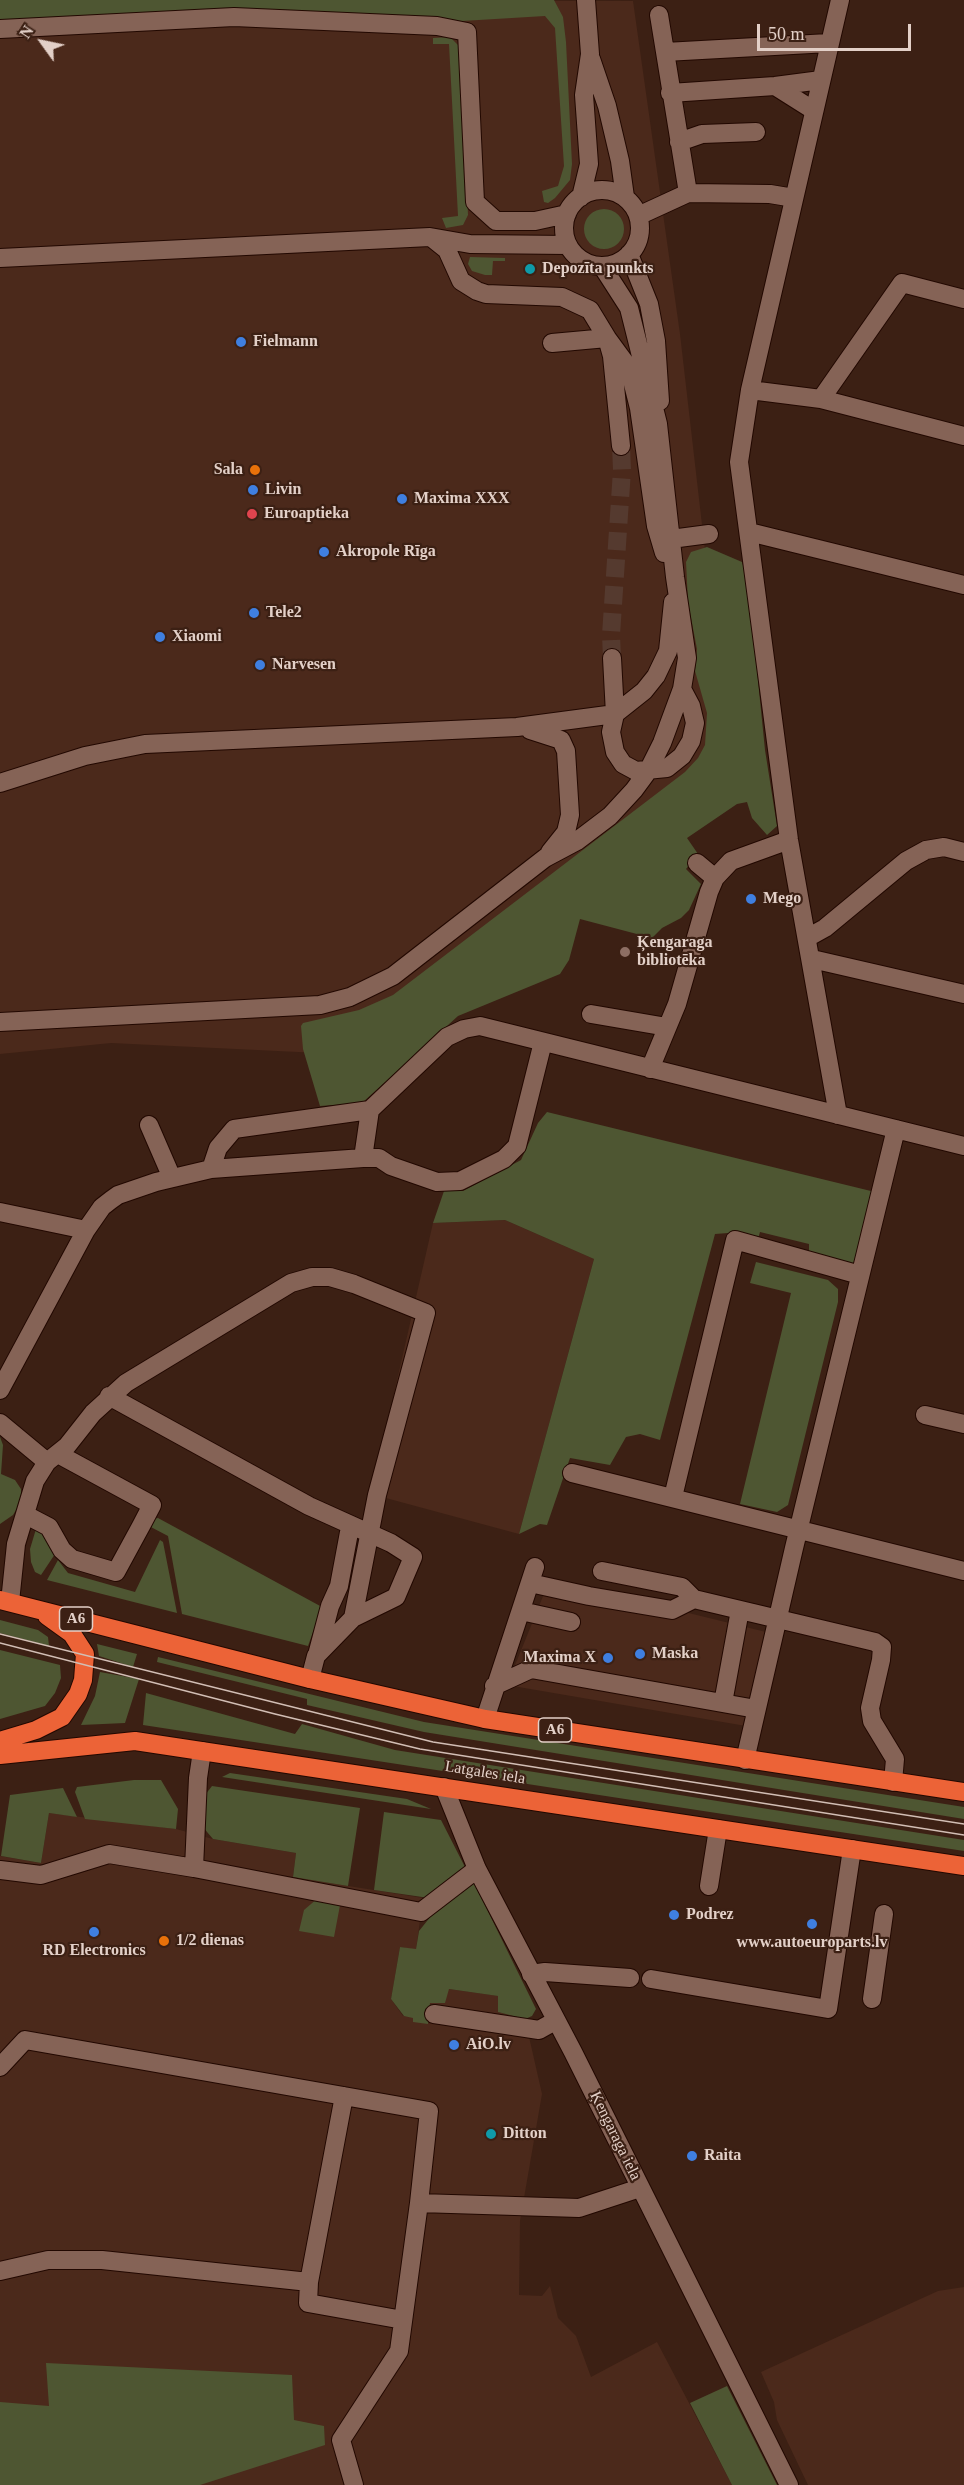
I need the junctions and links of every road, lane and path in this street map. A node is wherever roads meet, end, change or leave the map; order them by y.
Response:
1 (586, 0) edge
2 (840, 0) edge
3 (659, 15) dead end
4 (0, 29) edge
5 (829, 43) junction
6 (665, 52) junction
7 (590, 54) junction
8 (821, 80) junction
9 (775, 86) junction
10 (670, 93) junction
11 (813, 110) junction
12 (756, 132) dead end
13 (679, 142) junction
14 (688, 194) junction
15 (581, 196) junction
16 (625, 197) junction
17 (794, 198) junction
18 (567, 214) junction
19 (638, 216) junction
20 (430, 237) junction
21 (568, 245) junction
22 (629, 254) junction
23 (0, 258) edge
24 (602, 266) junction
25 (964, 299) edge
26 (607, 338) junction
27 (552, 343) dead end
28 (750, 390) junction
29 (820, 399) junction
30 (658, 424) junction
31 (964, 436) edge
32 (621, 446) tunnel mouth
33 (749, 532) junction
34 (709, 534) dead end
35 (671, 539) junction
36 (675, 578) junction
37 (964, 585) edge
38 (612, 658) tunnel mouth
39 (682, 689) junction
40 (615, 714) junction
41 (517, 727) junction
42 (648, 771) junction
43 (0, 783) edge
44 (789, 840) junction
45 (964, 852) edge
46 (545, 858) junction
47 (697, 863) dead end
48 (716, 878) junction
49 (807, 938) junction
50 (812, 959) junction
51 (964, 994) edge
52 (591, 1014) dead end
53 (0, 1022) edge
54 (667, 1027) junction
55 (543, 1042) junction
56 (650, 1069) junction
57 (370, 1110) junction
58 (838, 1115) junction
59 (148, 1125) dead end
60 (896, 1130) junction
61 (964, 1146) edge
62 (363, 1158) junction
63 (210, 1168) junction
64 (172, 1178) junction
65 (0, 1212) edge
66 (86, 1230) junction
67 (860, 1275) junction
68 (0, 1390) edge
69 (109, 1396) junction
70 (925, 1415) dead end
71 (0, 1423) edge
72 (964, 1424) edge
73 (52, 1458) junction
74 (572, 1473) dead end
75 (673, 1497) junction
76 (26, 1515) junction
77 (350, 1527) junction
78 (798, 1530) junction
79 (370, 1535) junction
80 (8, 1543) edge
81 (602, 1570) dead end
82 (964, 1570) edge
83 (694, 1599) junction
84 (5, 1601) edge
85 (34, 1609) junction
86 (740, 1610) junction
87 (521, 1611) junction
88 (353, 1618) junction
89 (777, 1619) junction
90 (571, 1622) dead end
91 (316, 1656) junction
92 (310, 1679) junction
93 (494, 1686) junction
94 (723, 1703) junction
95 (756, 1709) junction
96 (485, 1719) junction
97 (0, 1741) edge
98 (202, 1751) junction
99 (0, 1755) edge
100 (745, 1760) junction
101 (893, 1782) junction
102 (444, 1787) junction
103 (964, 1792) edge
104 (718, 1829) junction
105 (852, 1849) junction
106 (964, 1866) edge
107 (194, 1868) junction
108 (477, 1869) junction
109 (0, 1870) edge
110 (709, 1886) dead end
111 (884, 1914) dead end
112 (531, 1974) junction
113 (630, 1978) dead end
114 (651, 1978) dead end
115 (872, 1999) dead end
116 (434, 2014) dead end
117 (555, 2021) junction
118 (0, 2067) edge
119 (344, 2096) junction
120 (640, 2188) junction
121 (419, 2203) junction
122 (0, 2271) edge
123 (309, 2282) junction
124 (403, 2320) junction
125 (354, 2485) edge
126 (789, 2485) edge

1 - 7 street
2 - 5 street
3 - 6 street
4 - 18 street
5 - 6 street
5 - 8 street
6 - 10 street
7 - 15 street
7 - 16 street
8 - 9 street
8 - 11 street
9 - 10 street
9 - 11 street
10 - 13 street
11 - 17 street
12 - 13 street
13 - 14 street
14 - 17 street
14 - 19 street
15 - 16 street
15 - 18 street
16 - 19 street
17 - 28 street
18 - 21 street
19 - 22 street
20 - 21 street
20 - 23 street
20 - 26 street
21 - 24 street
22 - 24 street
22 - 30 street
24 - 30 street
25 - 29 street
26 - 27 street
26 - 32 street
26 - 36 street
28 - 29 street
28 - 33 street
29 - 31 street
30 - 35 street
33 - 37 street
33 - 44 street
34 - 35 street
35 - 36 street
36 - 39 street
36 - 40 street
38 - 40 street
39 - 42 street
39 - 42 street
40 - 41 street
40 - 42 street
41 - 43 street
41 - 46 street
42 - 46 street
44 - 48 street
44 - 49 street
45 - 49 street
46 - 53 street
47 - 48 street
48 - 54 street
49 - 50 street
50 - 51 street
50 - 58 street
52 - 54 street
54 - 56 street
55 - 56 street
55 - 57 street
55 - 62 street
56 - 58 street
57 - 62 street
57 - 63 street
58 - 60 street
59 - 64 street
60 - 61 street
60 - 67 street
62 - 63 street
63 - 64 street
64 - 66 street
65 - 66 street
66 - 68 street
67 - 75 street
67 - 78 street
69 - 73 street
69 - 77 street
69 - 79 street
70 - 72 street
71 - 73 street
73 - 76 street
73 - 76 street
74 - 75 street
75 - 78 street
76 - 80 street
77 - 79 street
77 - 91 street
78 - 82 street
78 - 89 street
79 - 88 street
79 - 88 street
80 - 84 street
81 - 83 street
83 - 86 street
83 - 87 street
84 - 85 highway, A6
85 - 92 highway, A6
85 - 97 highway, A6
86 - 89 street
86 - 94 street
87 - 90 street
87 - 93 street
88 - 91 street
89 - 95 street
89 - 101 street
91 - 92 street
92 - 96 highway, A6
93 - 94 street
93 - 96 street
94 - 95 street
95 - 100 street
96 - 100 highway, A6
98 - 99 highway, Latgales iela
98 - 102 highway, Latgales iela
98 - 107 street
100 - 101 highway, A6
101 - 103 highway, A6
102 - 104 highway, Latgales iela
102 - 108 street, Ķengaraga iela
104 - 105 highway, Latgales iela
104 - 110 street
105 - 106 highway, Latgales iela
105 - 114 street
107 - 108 street
107 - 109 street
108 - 112 street, Ķengaraga iela
111 - 115 street
112 - 113 street
112 - 117 street, Ķengaraga iela
116 - 117 street
117 - 120 street, Ķengaraga iela
118 - 119 street
119 - 121 street
119 - 123 street
120 - 121 street
120 - 126 street, Ķengaraga iela
121 - 124 street
122 - 123 street
123 - 124 street
124 - 125 street

